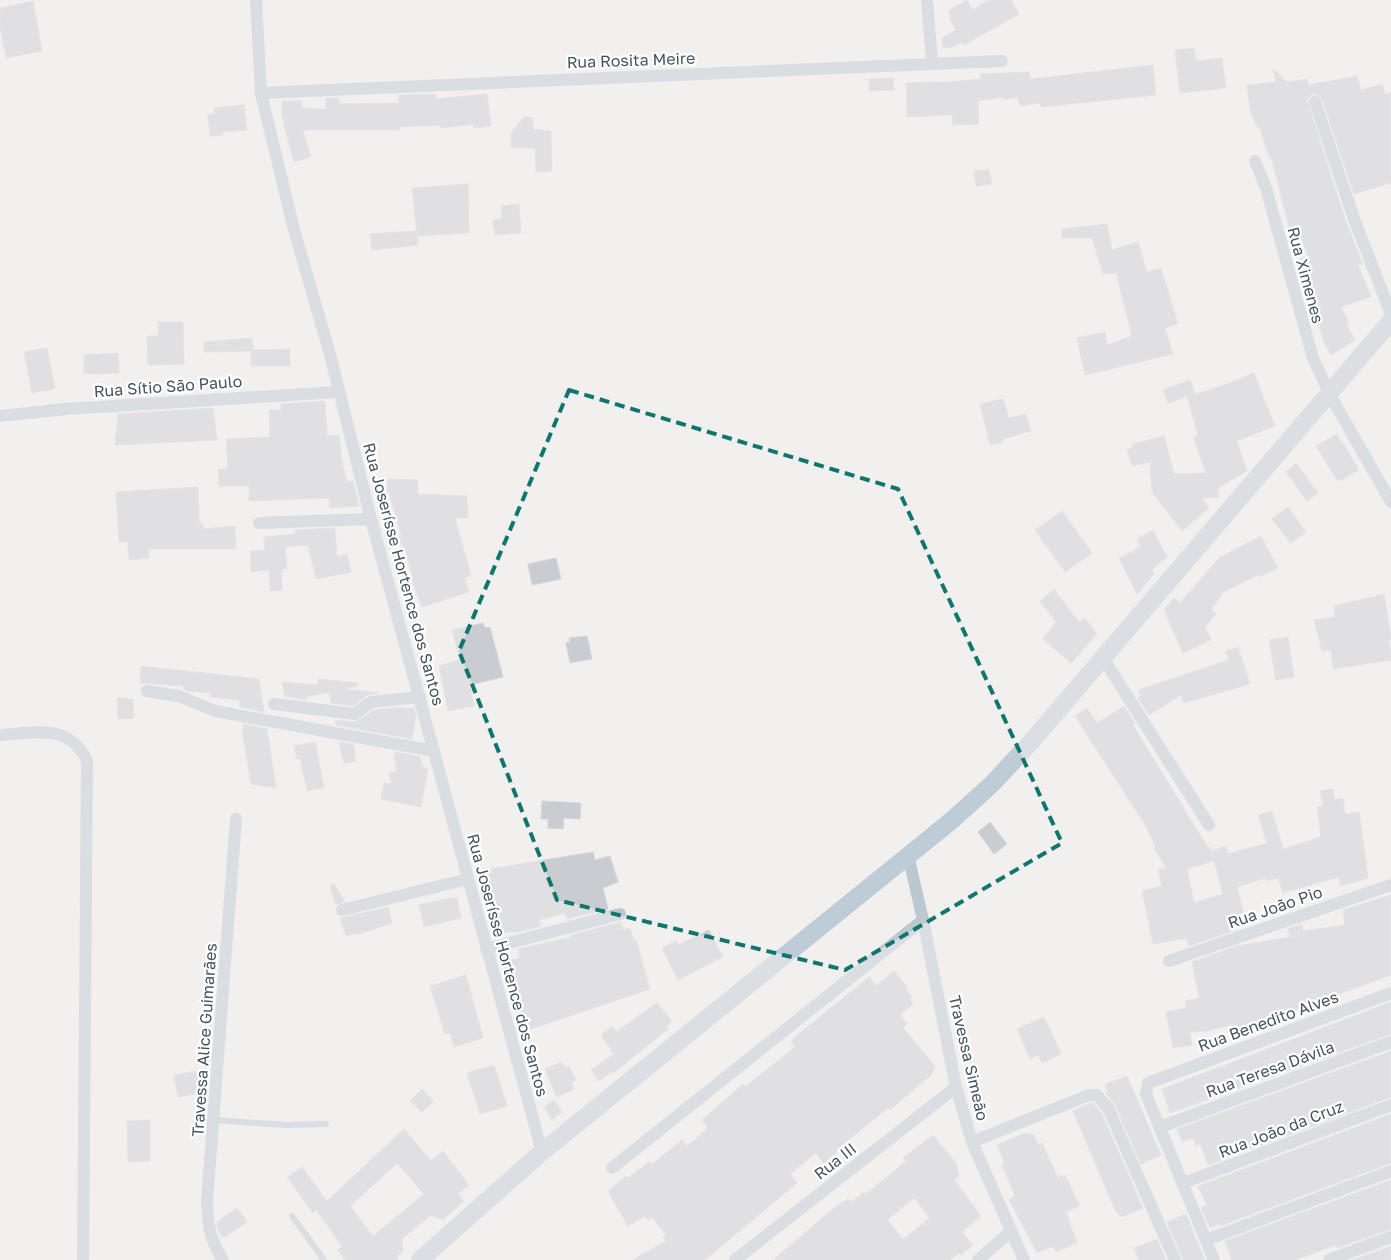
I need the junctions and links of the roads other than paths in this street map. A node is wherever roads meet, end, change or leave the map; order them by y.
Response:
1 (256, 0) edge
2 (927, 0) edge
3 (1002, 61) dead end
4 (932, 63) junction
5 (261, 93) junction
6 (1315, 102) dead end
7 (1255, 161) dead end
8 (1391, 314) edge
9 (1391, 321) edge
10 (338, 392) junction
11 (1330, 395) junction
12 (0, 416) edge
13 (1391, 502) edge
14 (372, 519) junction
15 (259, 524) dead end
16 (1103, 658) junction
17 (147, 691) dead end
18 (420, 697) junction
19 (274, 704) dead end
20 (0, 735) edge
21 (434, 751) junction
22 (236, 819) dead end
23 (1208, 825) dead end
24 (908, 855) junction
25 (468, 879) junction
26 (1391, 885) edge
27 (342, 910) dead end
28 (620, 914) dead end
29 (923, 920) junction
30 (486, 949) junction
31 (1169, 961) dead end
32 (1391, 993) edge
33 (1391, 1042) edge
34 (956, 1087) junction
35 (1391, 1105) edge
36 (214, 1120) junction
37 (326, 1124) dead end
38 (1160, 1127) junction
39 (972, 1142) junction
40 (542, 1152) junction
41 (612, 1168) dead end
42 (1391, 1171) edge
43 (1183, 1184) junction
44 (292, 1216) dead end
45 (1011, 1231) junction
46 (1391, 1236) edge
47 (1206, 1240) junction
48 (83, 1260) edge
49 (223, 1260) edge
50 (324, 1260) edge
51 (420, 1260) edge
52 (735, 1260) edge
53 (978, 1260) edge
54 (1024, 1260) edge
55 (1175, 1260) edge
56 (1214, 1260) edge
57 (1329, 1260) edge

1 - 5 street, Rua Joserísse Hortence dos Santos
2 - 4 street
3 - 4 street, Rua Rosita Meire
4 - 5 street, Rua Rosita Meire
5 - 10 street, Rua Joserísse Hortence dos Santos
6 - 8 street
7 - 11 street, Rua Ximenes
9 - 11 main road
10 - 12 street, Rua Sítio São Paulo
10 - 14 street, Rua Joserísse Hortence dos Santos
11 - 13 street, Rua Ximenes
11 - 16 main road
14 - 15 street
14 - 18 street, Rua Joserísse Hortence dos Santos
16 - 23 street
16 - 24 main road
17 - 21 street
18 - 19 street
18 - 21 street, Rua Joserísse Hortence dos Santos
20 - 48 street
21 - 25 street, Rua Joserísse Hortence dos Santos
22 - 36 street, Travessa Alice Guimarães
24 - 29 street, Travessa Simeão
24 - 40 main road
25 - 27 street
25 - 30 street, Rua Joserísse Hortence dos Santos
26 - 31 street, Rua João Pio
28 - 30 street
29 - 34 street, Travessa Simeão
29 - 41 street
30 - 40 street, Rua Joserísse Hortence dos Santos
32 - 38 street, Rua Benedito Alves
33 - 38 street, Rua Teresa Dávila
34 - 39 street, Travessa Simeão
34 - 52 street, Rua III
35 - 43 street, Rua João da Cruz
36 - 37 lane
36 - 49 street, Travessa Alice Guimarães
38 - 43 street
39 - 45 street, Travessa Simeão
39 - 55 street
40 - 51 main road
42 - 47 street
43 - 47 street
44 - 50 lane
45 - 53 street
45 - 54 street, Travessa Simeão
46 - 57 street
47 - 56 street

